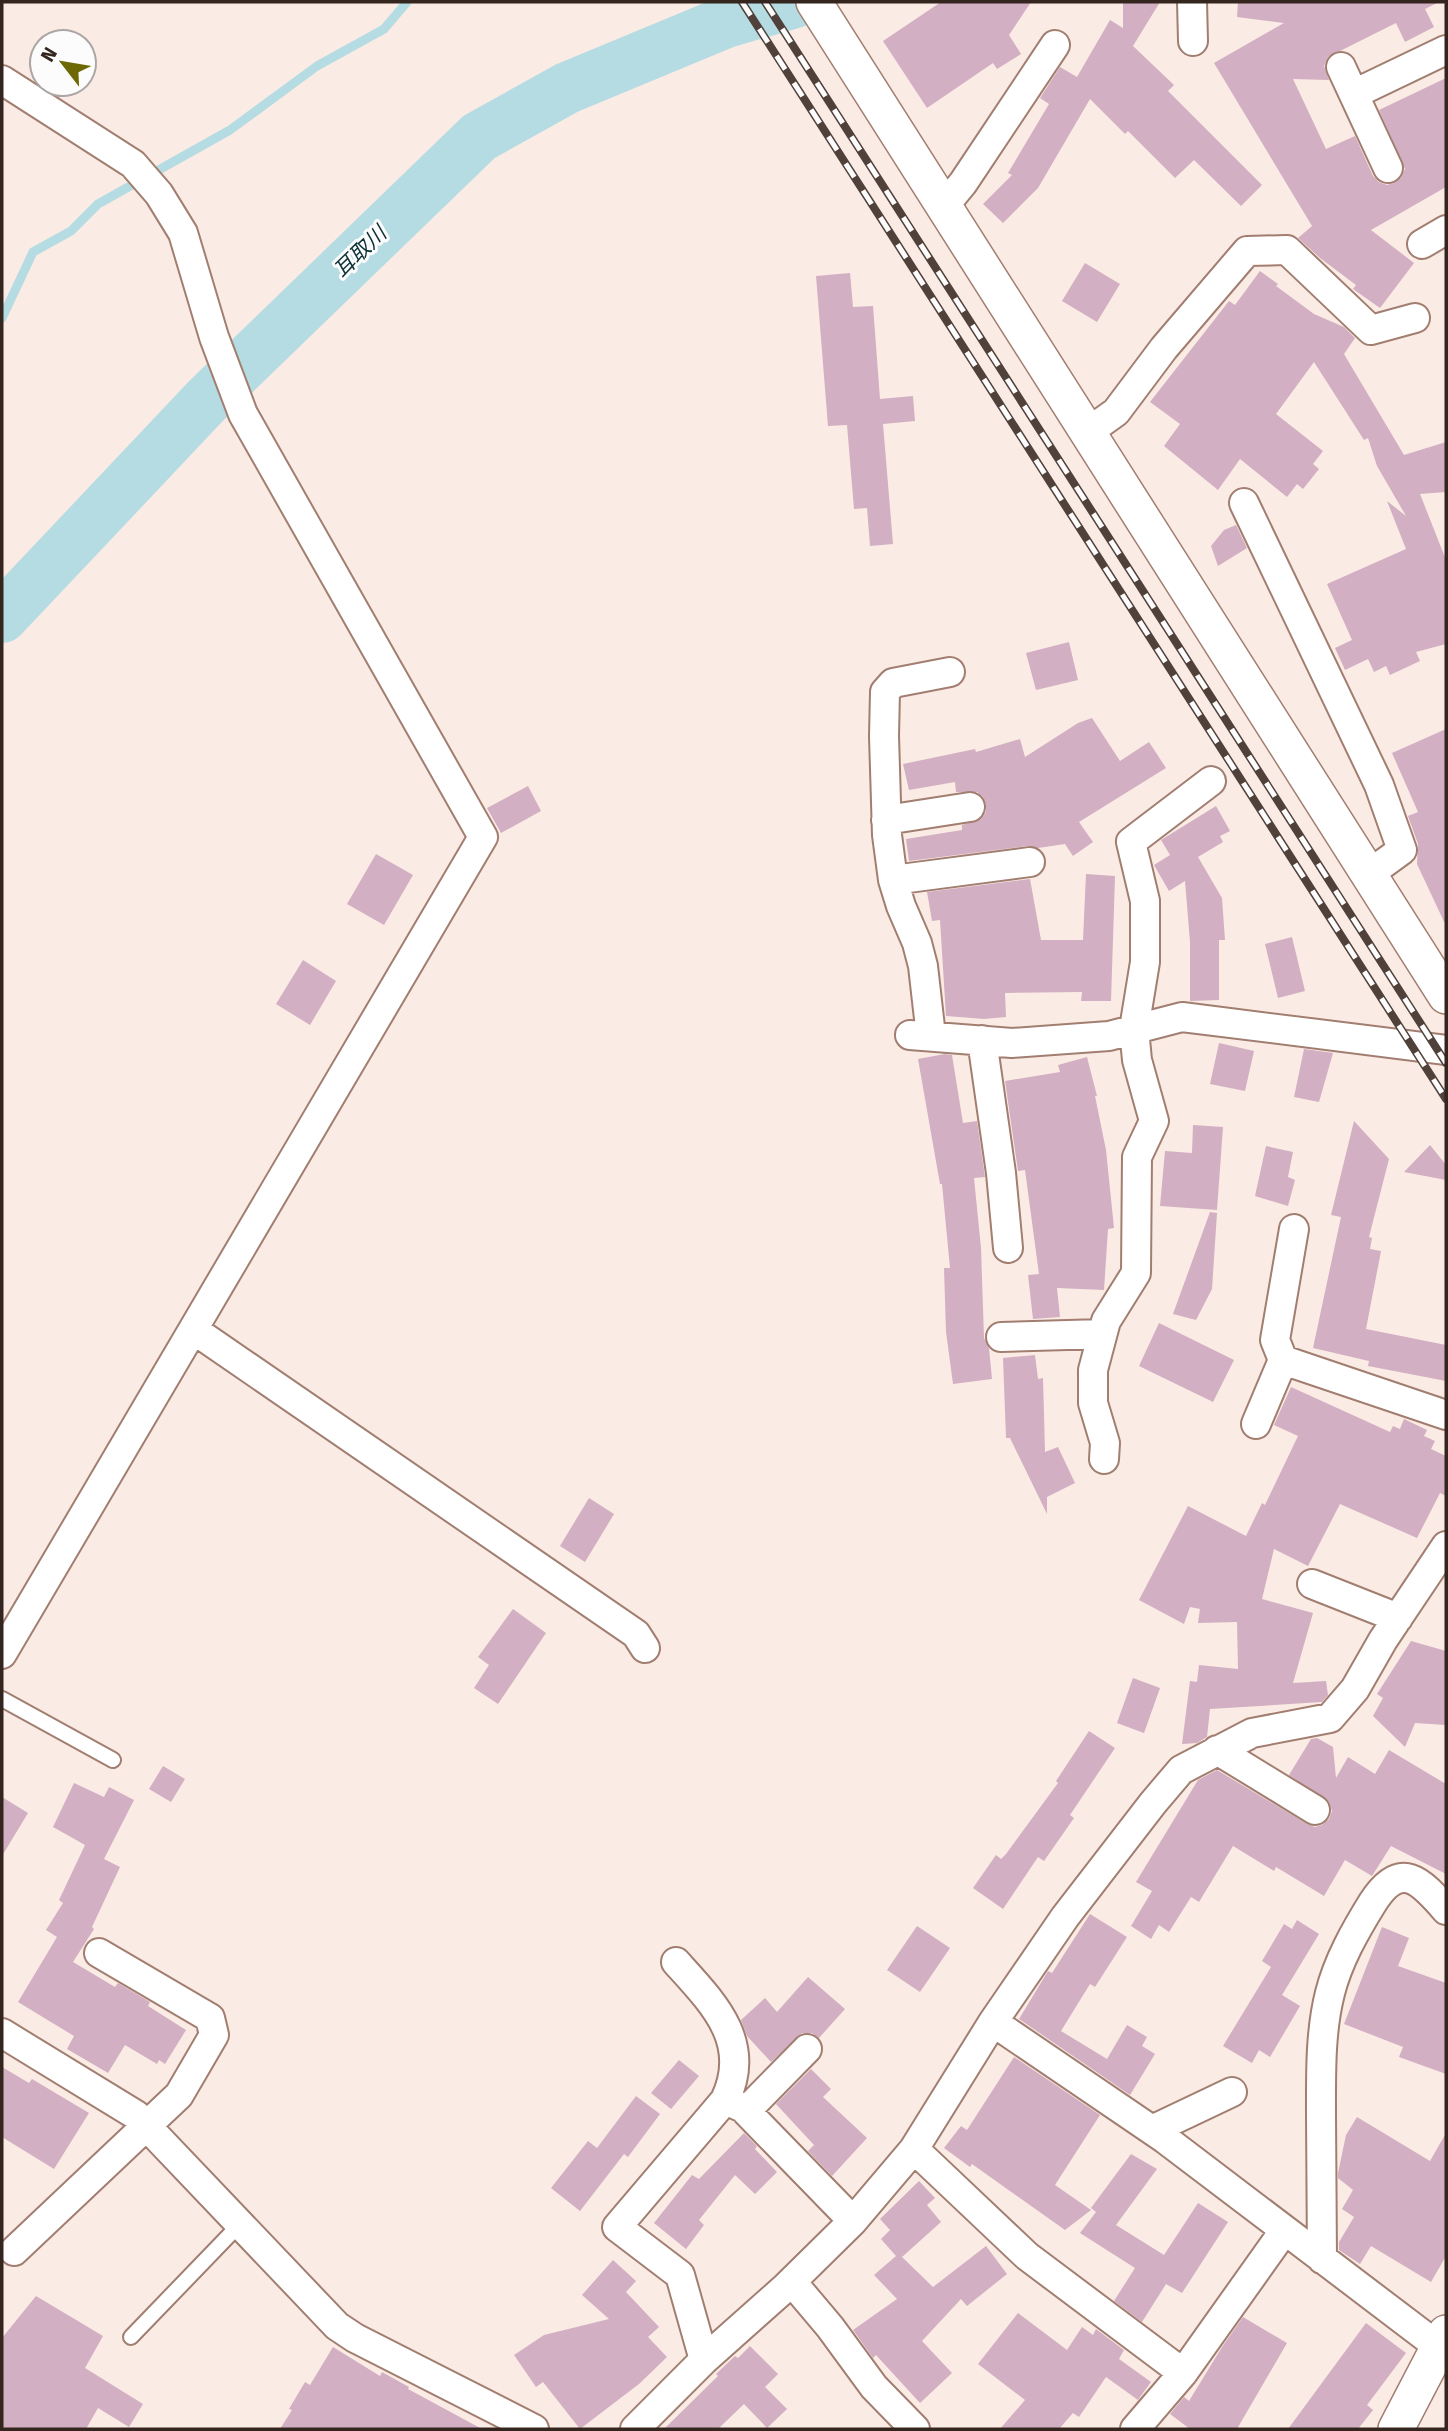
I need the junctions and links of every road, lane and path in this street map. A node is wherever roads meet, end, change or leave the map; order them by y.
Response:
1 (814, 2) edge
2 (1192, 2) edge
3 (1192, 41) dead end
4 (1055, 45) dead end
5 (1446, 50) edge
6 (1341, 67) dead end
7 (2, 80) edge
8 (1354, 94) junction
9 (1388, 168) dead end
10 (944, 206) junction
11 (1446, 230) edge
12 (1422, 244) dead end
13 (1415, 318) dead end
14 (1088, 432) junction
15 (1244, 503) dead end
16 (950, 672) dead end
17 (1211, 781) dead end
18 (970, 807) dead end
19 (886, 820) junction
20 (1030, 862) dead end
21 (1369, 874) junction
22 (893, 880) junction
23 (1446, 996) edge
24 (1134, 1029) junction
25 (982, 1040) junction
26 (1446, 1050) edge
27 (1294, 1228) dead end
28 (1008, 1248) dead end
29 (194, 1331) junction
30 (1102, 1334) junction
31 (1001, 1337) dead end
32 (1283, 1360) junction
33 (1446, 1415) edge
34 (1256, 1424) dead end
35 (1104, 1459) dead end
36 (1444, 1552) edge
37 (1312, 1584) dead end
38 (1398, 1618) junction
39 (645, 1648) dead end
40 (2, 1654) edge
41 (2, 1699) edge
42 (1217, 1750) junction
43 (113, 1760) dead end
44 (1315, 1810) dead end
45 (1446, 1910) edge
46 (99, 1953) dead end
47 (676, 1962) dead end
48 (993, 2022) junction
49 (2, 2033) edge
50 (807, 2049) dead end
51 (1232, 2092) dead end
52 (736, 2106) junction
53 (145, 2125) junction
54 (1152, 2130) junction
55 (914, 2149) junction
56 (853, 2221) junction
57 (240, 2224) junction
58 (1284, 2231) junction
59 (14, 2251) dead end
60 (1322, 2259) junction
61 (792, 2281) junction
62 (131, 2337) dead end
63 (1443, 2340) edge
64 (704, 2360) junction
65 (1183, 2373) junction
66 (534, 2429) edge
67 (635, 2429) edge
68 (915, 2429) edge
69 (1135, 2429) edge
70 (1396, 2429) edge

1 - 10 street
2 - 3 street
4 - 10 street
5 - 8 street
6 - 8 street
7 - 29 street
8 - 9 street
10 - 14 street
11 - 12 street
13 - 14 street
14 - 21 street
15 - 21 street
16 - 19 street
17 - 24 street
18 - 19 street
19 - 22 street
20 - 22 street
21 - 23 street
22 - 25 street
24 - 25 street
24 - 26 street
24 - 30 street
25 - 28 street
27 - 32 street
29 - 39 street
29 - 40 street
30 - 31 street
30 - 35 street
32 - 33 street
32 - 34 street
36 - 38 street
37 - 38 street
38 - 42 street
41 - 43 lane
42 - 44 street
42 - 48 street
45 - 60 street
46 - 53 street
47 - 52 street
48 - 54 street
48 - 55 street
49 - 53 street
50 - 52 street
51 - 54 street
52 - 56 street
52 - 64 street
53 - 57 street
53 - 59 street
54 - 58 street
55 - 56 street
55 - 65 street
56 - 61 street
57 - 62 lane
57 - 66 street
58 - 60 street
58 - 65 street
60 - 63 street
61 - 64 street
61 - 68 street
63 - 70 street
64 - 67 street
65 - 69 street

